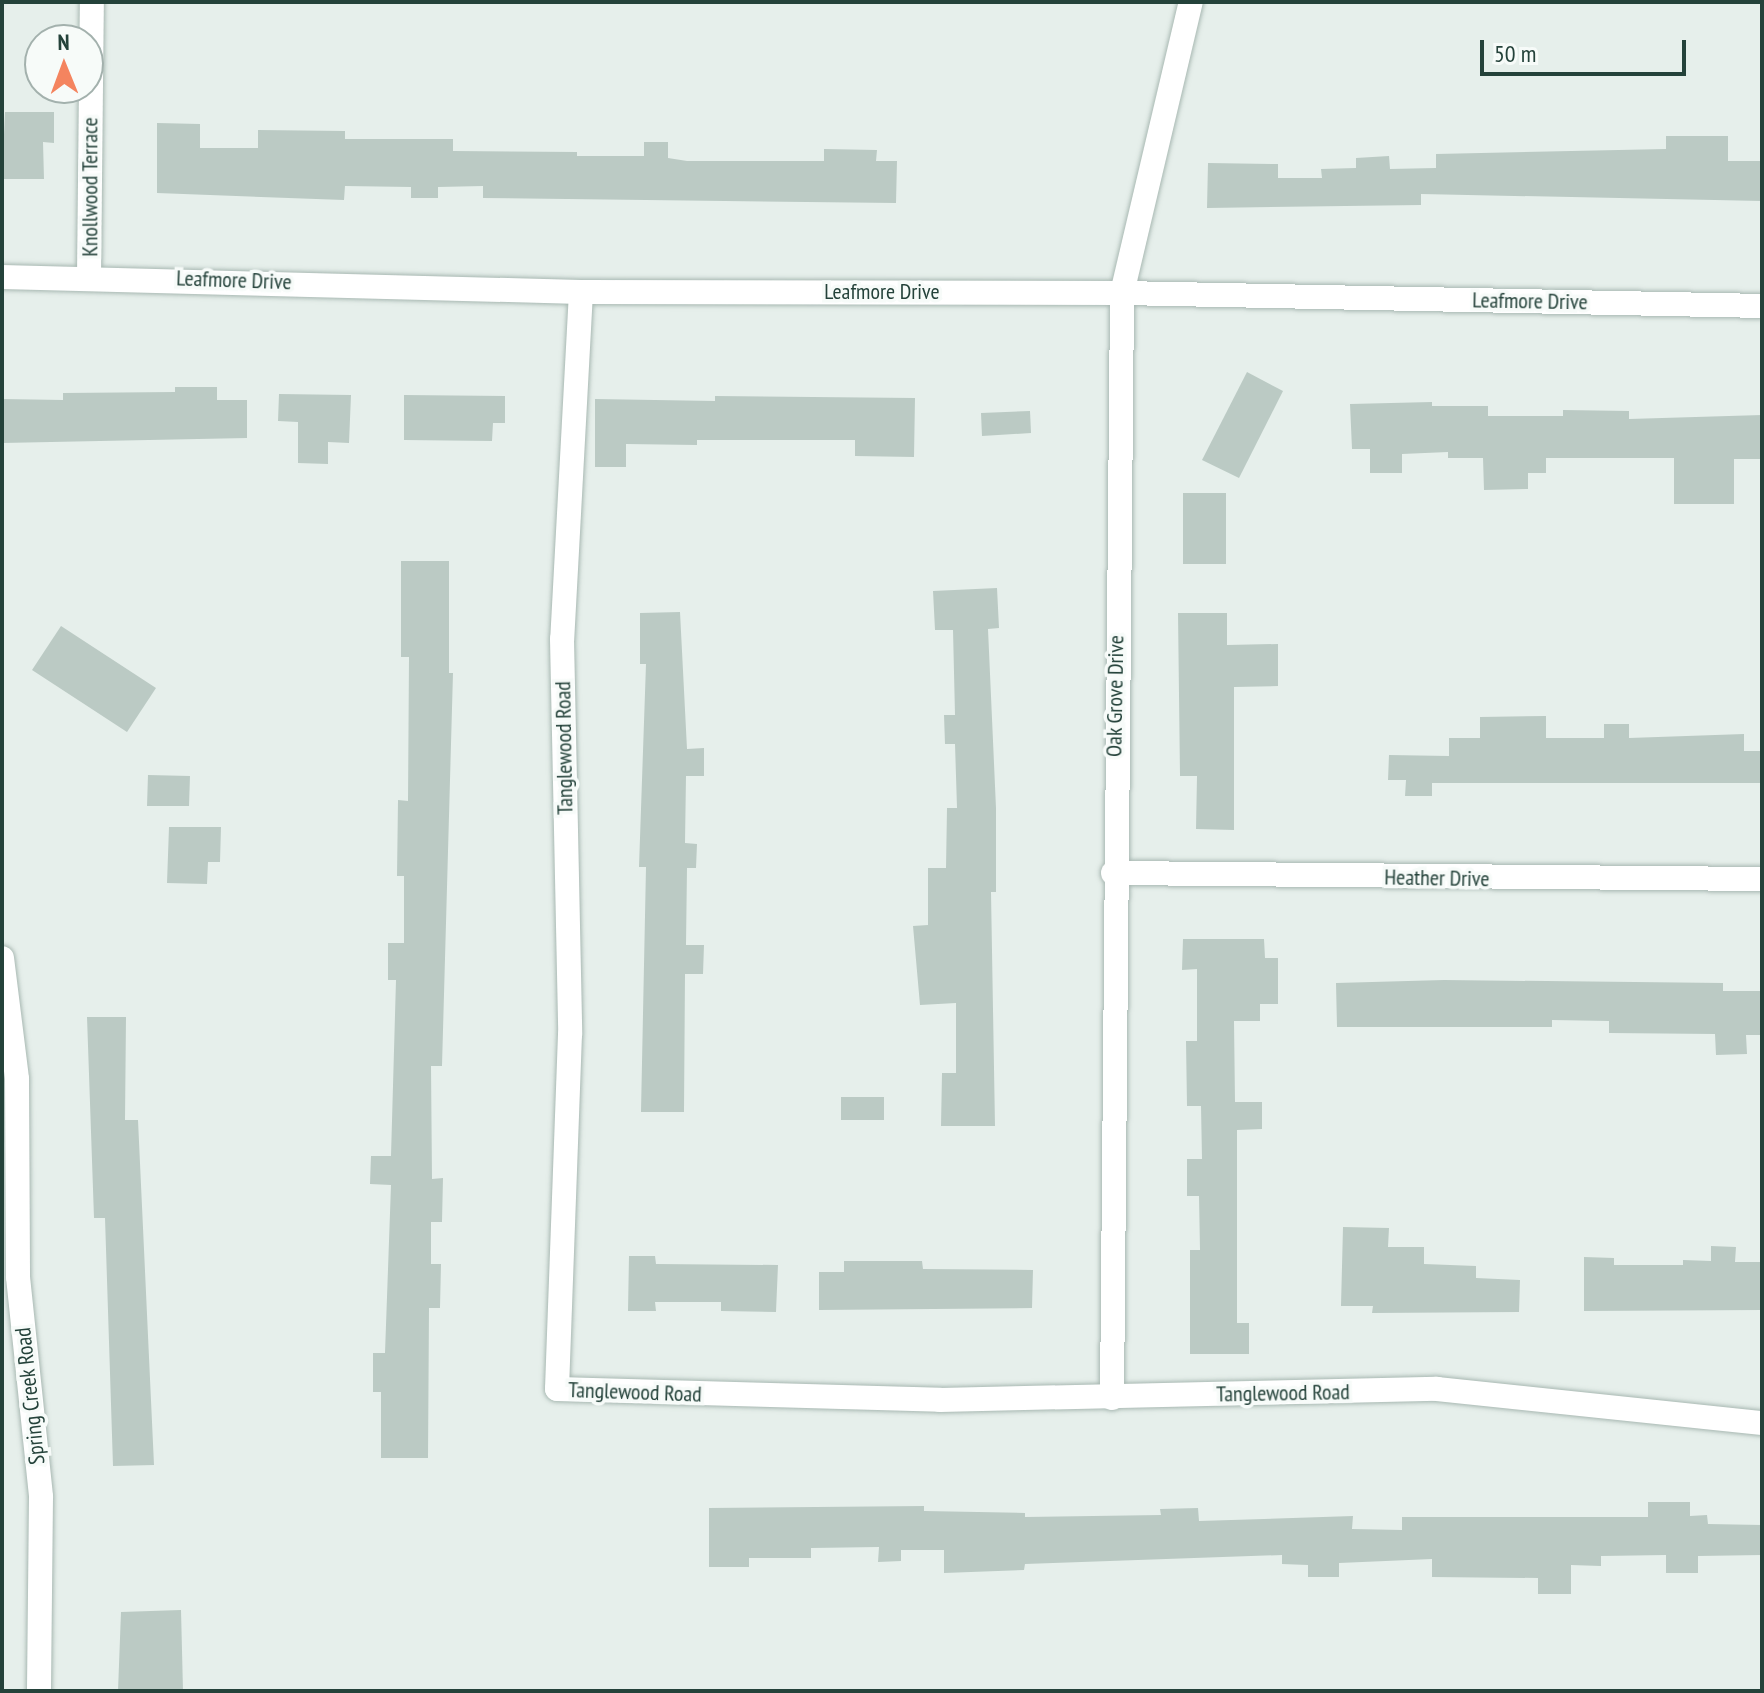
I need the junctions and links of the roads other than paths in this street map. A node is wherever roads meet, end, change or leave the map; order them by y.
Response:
1 (92, 2) edge
2 (1191, 2) edge
3 (89, 276) junction
4 (2, 277) edge
5 (581, 292) junction
6 (1122, 293) junction
7 (1762, 306) edge
8 (1113, 873) junction
9 (1762, 879) edge
10 (2, 958) edge
11 (10, 1278) edge
12 (1112, 1398) junction
13 (1762, 1423) edge
14 (39, 1691) edge

1 - 3 street, Knollwood Terrace
2 - 6 street, Oak Grove Drive
3 - 4 street, Leafmore Drive
3 - 5 street, Leafmore Drive
5 - 6 street, Leafmore Drive
5 - 12 street, Tanglewood Road
6 - 7 street, Leafmore Drive
6 - 8 street, Oak Grove Drive
8 - 9 street, Heather Drive
8 - 12 street, Oak Grove Drive
10 - 11 street, Spring Creek Road
11 - 14 street, Spring Creek Road
12 - 13 street, Tanglewood Road

